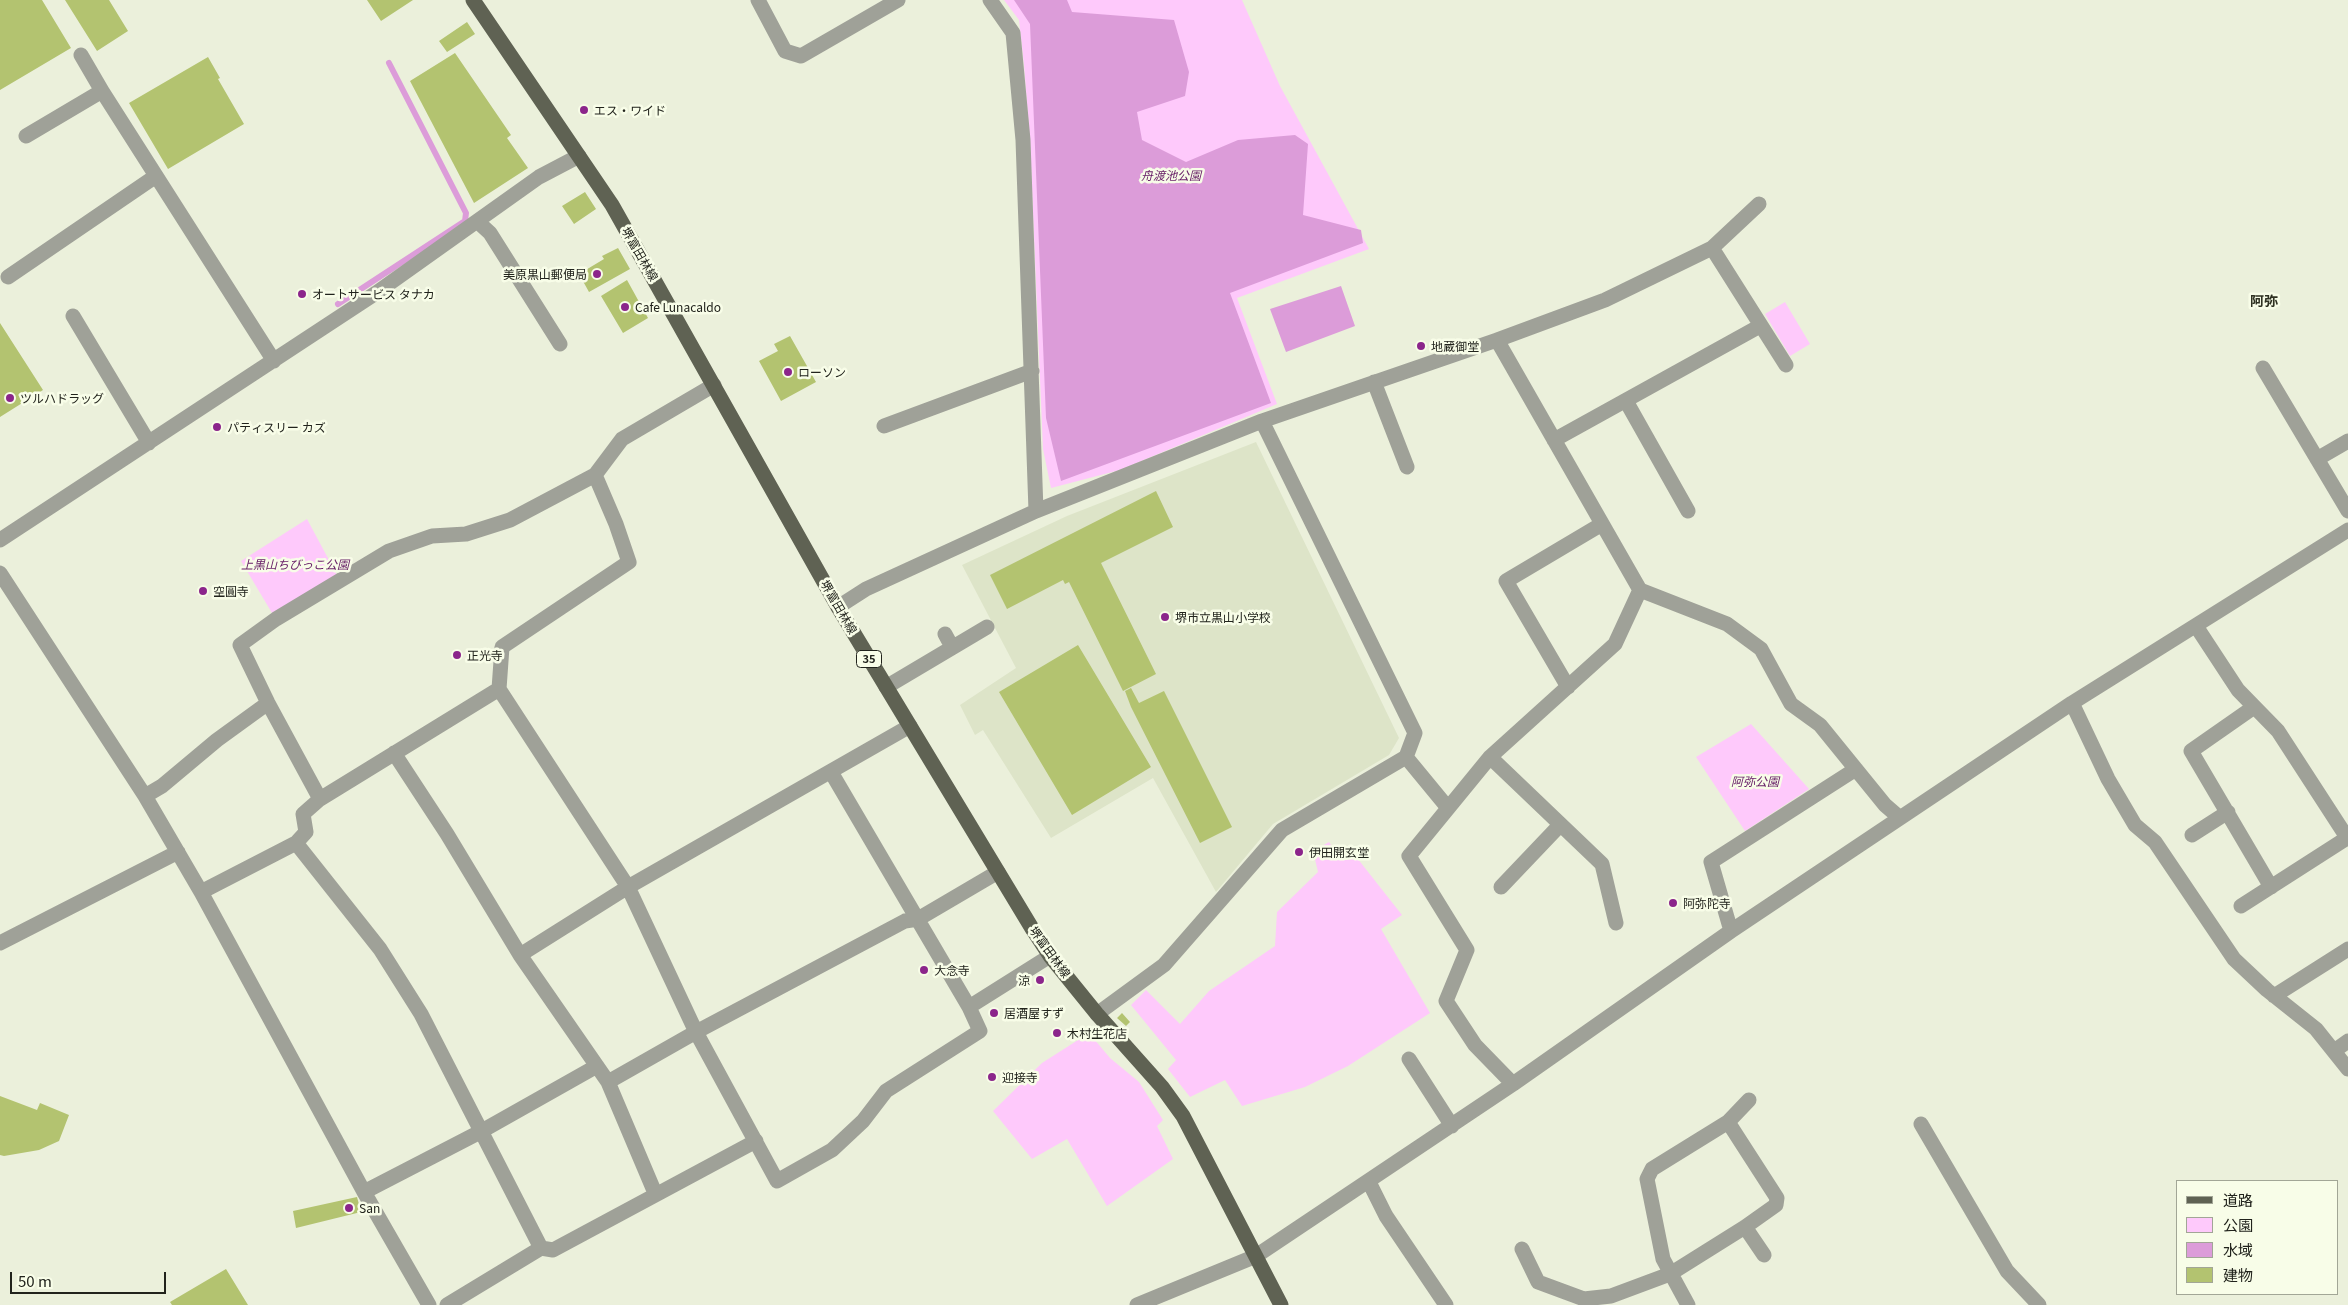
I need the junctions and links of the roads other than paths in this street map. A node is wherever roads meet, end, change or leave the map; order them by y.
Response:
1 (474, 0) edge
2 (758, 0) edge
3 (898, 0) edge
4 (990, 0) edge
5 (81, 54) dead end
6 (102, 91) junction
7 (26, 136) dead end
8 (579, 156) junction
9 (156, 176) junction
10 (1759, 204) dead end
11 (478, 222) junction
12 (1712, 248) junction
13 (8, 277) dead end
14 (73, 316) dead end
15 (1760, 326) junction
16 (1497, 340) junction
17 (560, 344) dead end
18 (274, 361) junction
19 (1786, 365) dead end
20 (2263, 368) dead end
21 (1032, 371) junction
22 (1374, 382) junction
23 (714, 385) junction
24 (1626, 401) junction
25 (1262, 421) junction
26 (884, 426) dead end
27 (1554, 440) junction
28 (2348, 441) edge
29 (149, 443) junction
30 (2317, 459) junction
31 (1407, 467) dead end
32 (595, 475) junction
33 (2348, 510) edge
34 (1036, 511) junction
35 (1688, 511) dead end
36 (1602, 524) junction
37 (2348, 530) edge
38 (0, 540) edge
39 (0, 573) edge
40 (1640, 590) junction
41 (838, 607) junction
42 (2196, 626) junction
43 (987, 627) dead end
44 (886, 687) junction
45 (1568, 687) junction
46 (499, 689) junction
47 (268, 703) junction
48 (2072, 703) junction
49 (2254, 707) junction
50 (910, 726) junction
51 (394, 753) junction
52 (1406, 757) junction
53 (1490, 757) junction
54 (1856, 769) junction
55 (831, 772) junction
56 (145, 796) junction
57 (320, 798) junction
58 (1448, 808) junction
59 (2228, 812) junction
60 (1900, 818) junction
61 (1560, 825) junction
62 (2192, 835) dead end
63 (2348, 838) edge
64 (296, 843) junction
65 (178, 852) junction
66 (998, 872) junction
67 (2271, 886) junction
68 (628, 887) junction
69 (1501, 887) dead end
70 (201, 892) junction
71 (2241, 906) dead end
72 (918, 919) junction
73 (1616, 923) dead end
74 (1731, 931) junction
75 (0, 943) edge
76 (2348, 949) edge
77 (520, 954) junction
78 (1050, 956) junction
79 (2274, 996) junction
80 (969, 1007) junction
81 (1097, 1014) junction
82 (696, 1032) junction
83 (2348, 1041) edge
84 (2334, 1051) junction
85 (1409, 1059) dead end
86 (597, 1066) junction
87 (2348, 1069) edge
88 (608, 1082) junction
89 (1513, 1084) junction
90 (1749, 1100) dead end
91 (1728, 1122) junction
92 (1921, 1124) dead end
93 (1452, 1126) junction
94 (480, 1132) junction
95 (756, 1141) junction
96 (1369, 1182) junction
97 (364, 1192) junction
98 (655, 1193) junction
99 (1745, 1227) junction
100 (541, 1248) junction
101 (1522, 1249) dead end
102 (1764, 1255) dead end
103 (1256, 1256) junction
104 (1670, 1274) junction
105 (428, 1305) edge
106 (448, 1305) edge
107 (1138, 1305) edge
108 (1281, 1305) edge
109 (1446, 1305) edge
110 (1688, 1305) edge
111 (2039, 1305) edge

1 - 8 main road, 堺富田林線 / 35
2 - 3 street
4 - 21 street
5 - 6 street
6 - 7 street
6 - 9 street
8 - 11 street
8 - 23 main road, 堺富田林線 / 35
9 - 13 street
9 - 18 street
10 - 12 street
11 - 17 street
11 - 18 street
12 - 15 street
12 - 16 street
14 - 29 street
15 - 19 street
15 - 24 street
16 - 22 street
16 - 27 street
18 - 29 street
20 - 30 street
21 - 26 street
21 - 34 street
22 - 25 street
22 - 31 street
23 - 32 street
23 - 41 main road, 堺富田林線 / 35
24 - 27 street
24 - 35 street
25 - 34 street
25 - 52 street
27 - 36 street
28 - 30 street
29 - 38 street
30 - 33 street
32 - 46 street
32 - 47 street
34 - 41 street
36 - 40 street
36 - 45 street
37 - 42 street
39 - 56 street
40 - 45 street
40 - 54 street
41 - 44 main road, 堺富田林線 / 35
42 - 48 street
42 - 49 street
43 - 44 street
44 - 50 main road, 堺富田林線 / 35
45 - 53 street
46 - 51 street
46 - 68 street
47 - 56 street
47 - 57 street
48 - 60 street
48 - 79 street
49 - 59 street
49 - 63 street
50 - 55 street
50 - 66 main road, 堺富田林線 / 35
51 - 57 street
51 - 77 street
52 - 58 street
52 - 81 street
53 - 58 street
53 - 61 street
54 - 60 street
54 - 74 street
55 - 68 street
55 - 72 street
56 - 65 street
57 - 64 street
58 - 89 street
59 - 62 street
59 - 67 street
60 - 74 street
61 - 69 street
61 - 73 street
63 - 67 street
64 - 70 street
64 - 94 street
65 - 70 street
65 - 75 street
66 - 72 street
66 - 78 main road, 堺富田林線 / 35
67 - 71 street
68 - 77 street
68 - 82 street
70 - 97 street
72 - 80 street
72 - 82 street
74 - 89 street
76 - 79 street
77 - 86 street
78 - 80 street
78 - 81 main road, 堺富田林線 / 35
79 - 84 street
80 - 95 street
81 - 103 main road, 堺富田林線 / 35
82 - 88 street
82 - 95 street
83 - 84 street
84 - 87 street
85 - 93 street
86 - 88 street
86 - 94 street
88 - 98 street
89 - 93 street
90 - 91 street
91 - 99 street
91 - 104 street
92 - 111 street
93 - 96 street
94 - 97 street
94 - 100 street
95 - 98 street
96 - 103 street
96 - 109 street
97 - 105 street
98 - 100 street
99 - 102 street
99 - 104 street
100 - 106 street
101 - 104 street
103 - 107 street
103 - 108 main road, 堺富田林線 / 35
104 - 110 street

